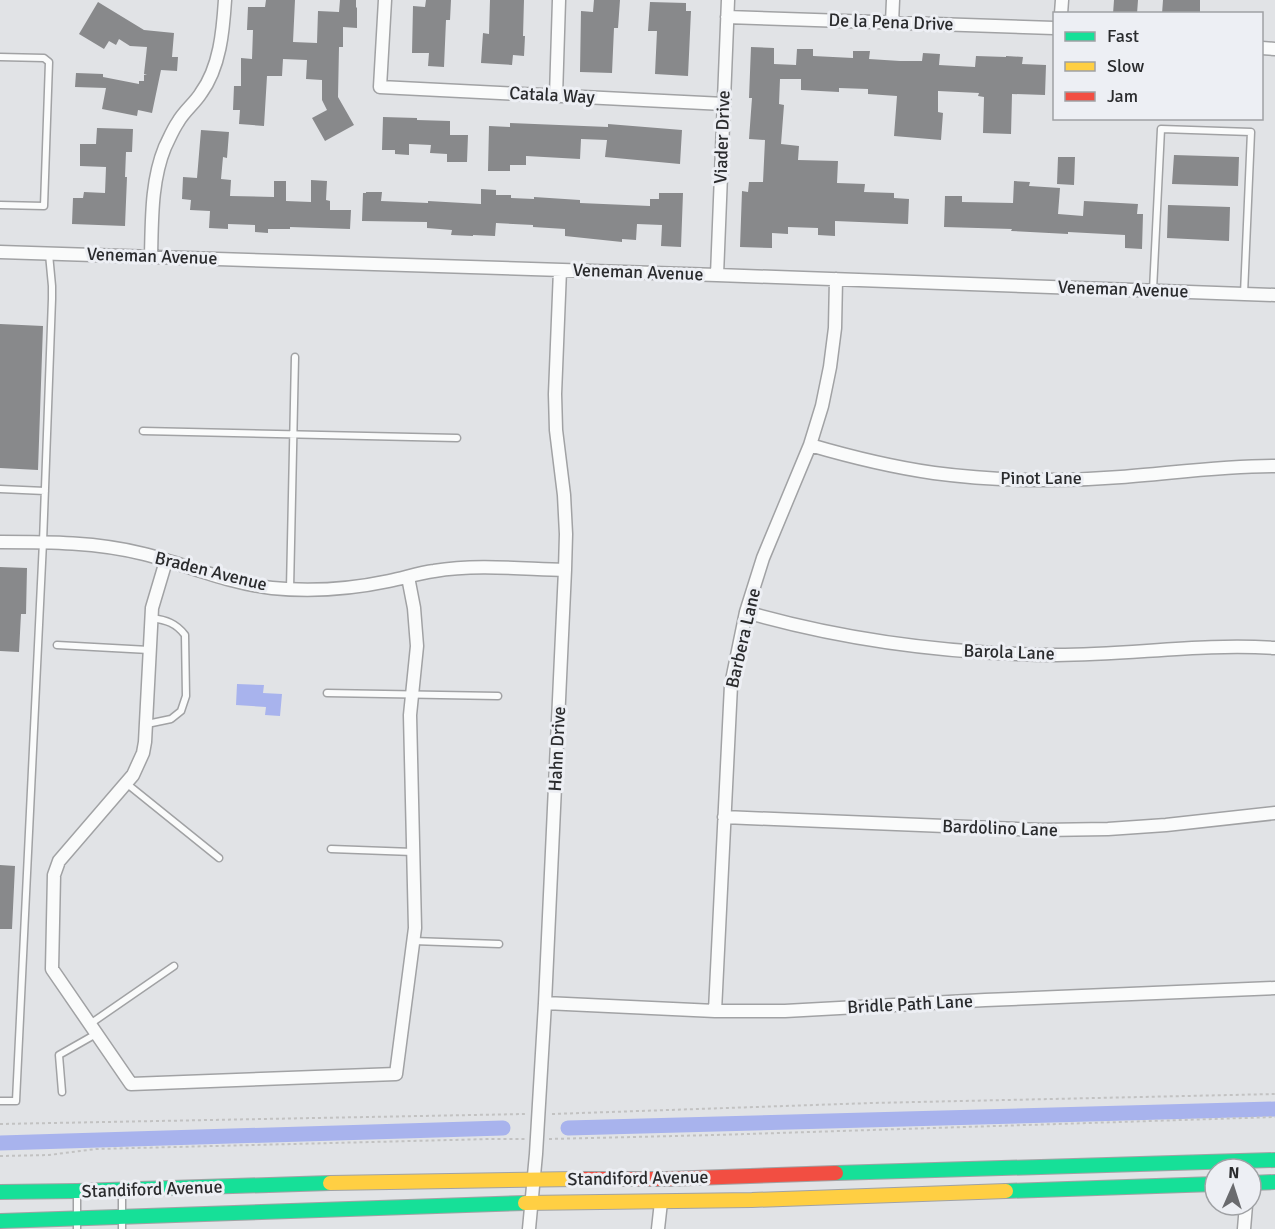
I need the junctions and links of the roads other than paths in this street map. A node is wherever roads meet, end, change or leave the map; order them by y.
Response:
1 (225, 0) edge
2 (385, 0) edge
3 (559, 0) edge
4 (728, 0) edge
5 (893, 0) edge
6 (727, 17) junction
7 (892, 22) junction
8 (1053, 28) edge
9 (0, 57) edge
10 (556, 96) junction
11 (724, 104) junction
12 (0, 205) edge
13 (0, 252) edge
14 (48, 253) junction
15 (151, 256) junction
16 (560, 270) junction
17 (717, 275) junction
18 (836, 279) junction
19 (1153, 290) junction
20 (1244, 294) junction
21 (1275, 295) edge
22 (295, 357) dead end
23 (143, 431) dead end
24 (293, 435) junction
25 (457, 438) dead end
26 (810, 445) junction
27 (1275, 466) edge
28 (0, 489) edge
29 (45, 491) junction
30 (0, 542) edge
31 (43, 542) junction
32 (166, 561) junction
33 (565, 570) junction
34 (408, 577) junction
35 (290, 589) junction
36 (746, 612) junction
37 (152, 618) junction
38 (57, 645) dead end
39 (1275, 648) edge
40 (150, 650) junction
41 (327, 693) dead end
42 (412, 694) junction
43 (498, 696) dead end
44 (146, 724) junction
45 (126, 783) junction
46 (1275, 813) edge
47 (724, 817) junction
48 (331, 849) dead end
49 (413, 852) junction
50 (219, 858) dead end
51 (413, 941) junction
52 (499, 944) dead end
53 (174, 966) dead end
54 (1275, 988) edge
55 (545, 1003) junction
56 (715, 1011) junction
57 (94, 1029) junction
58 (62, 1092) dead end
59 (0, 1101) edge
60 (1275, 1160) edge
61 (533, 1179) junction
62 (1203, 1184) edge
63 (122, 1190) junction
64 (77, 1191) junction
65 (0, 1192) edge
66 (661, 1202) junction
67 (531, 1203) junction
68 (0, 1221) edge
69 (122, 1222) edge
70 (77, 1223) edge
71 (529, 1229) edge
72 (658, 1229) edge

1 - 15 street
2 - 10 street, Catala Way
3 - 10 street
4 - 6 street, Viader Drive
5 - 7 street
6 - 7 street, De la Pena Drive
6 - 11 street, Viader Drive
7 - 8 street, De la Pena Drive
9 - 12 lane
10 - 11 street, Catala Way
11 - 17 street, Viader Drive
13 - 14 street, Veneman Avenue
14 - 15 street, Veneman Avenue
14 - 29 lane
15 - 16 street, Veneman Avenue
16 - 17 street, Veneman Avenue
16 - 33 street, Hahn Drive
17 - 18 street, Veneman Avenue
18 - 19 street, Veneman Avenue
18 - 26 street, Barbera Lane
19 - 20 street, Veneman Avenue
19 - 20 lane
20 - 21 street, Veneman Avenue
22 - 24 lane
23 - 24 lane
24 - 25 lane
24 - 35 lane
26 - 27 street, Pinot Lane
26 - 36 street, Barbera Lane
28 - 29 lane
29 - 31 lane
30 - 31 street, Braden Avenue
31 - 32 street, Braden Avenue
31 - 59 lane
32 - 35 street, Braden Avenue
32 - 37 street
33 - 34 street, Braden Avenue
33 - 55 street, Hahn Drive
34 - 35 street, Braden Avenue
34 - 42 street
36 - 39 street, Barola Lane
36 - 47 street, Barbera Lane
37 - 40 street
37 - 44 lane
38 - 40 lane
40 - 44 street
41 - 42 lane
42 - 43 lane
42 - 49 street
44 - 45 street
45 - 50 lane
45 - 57 street
46 - 47 street, Bardolino Lane
47 - 56 street, Barbera Lane
48 - 49 lane
49 - 51 street
51 - 52 lane
51 - 57 street
53 - 57 lane
54 - 56 street, Bridle Path Lane
55 - 56 street, Bridle Path Lane
55 - 61 street, Hahn Drive
57 - 58 lane
60 - 61 main road, Standiford Avenue
61 - 63 main road, Standiford Avenue
61 - 67 street, Hahn Drive
62 - 66 main road, Standiford Avenue
63 - 64 main road, Standiford Avenue
63 - 69 lane
64 - 65 main road, Standiford Avenue
64 - 70 lane
66 - 67 main road, Standiford Avenue
66 - 72 street
67 - 69 main road, Standiford Avenue
67 - 71 street, Hahn Drive
68 - 70 main road, Standiford Avenue
69 - 70 main road, Standiford Avenue

